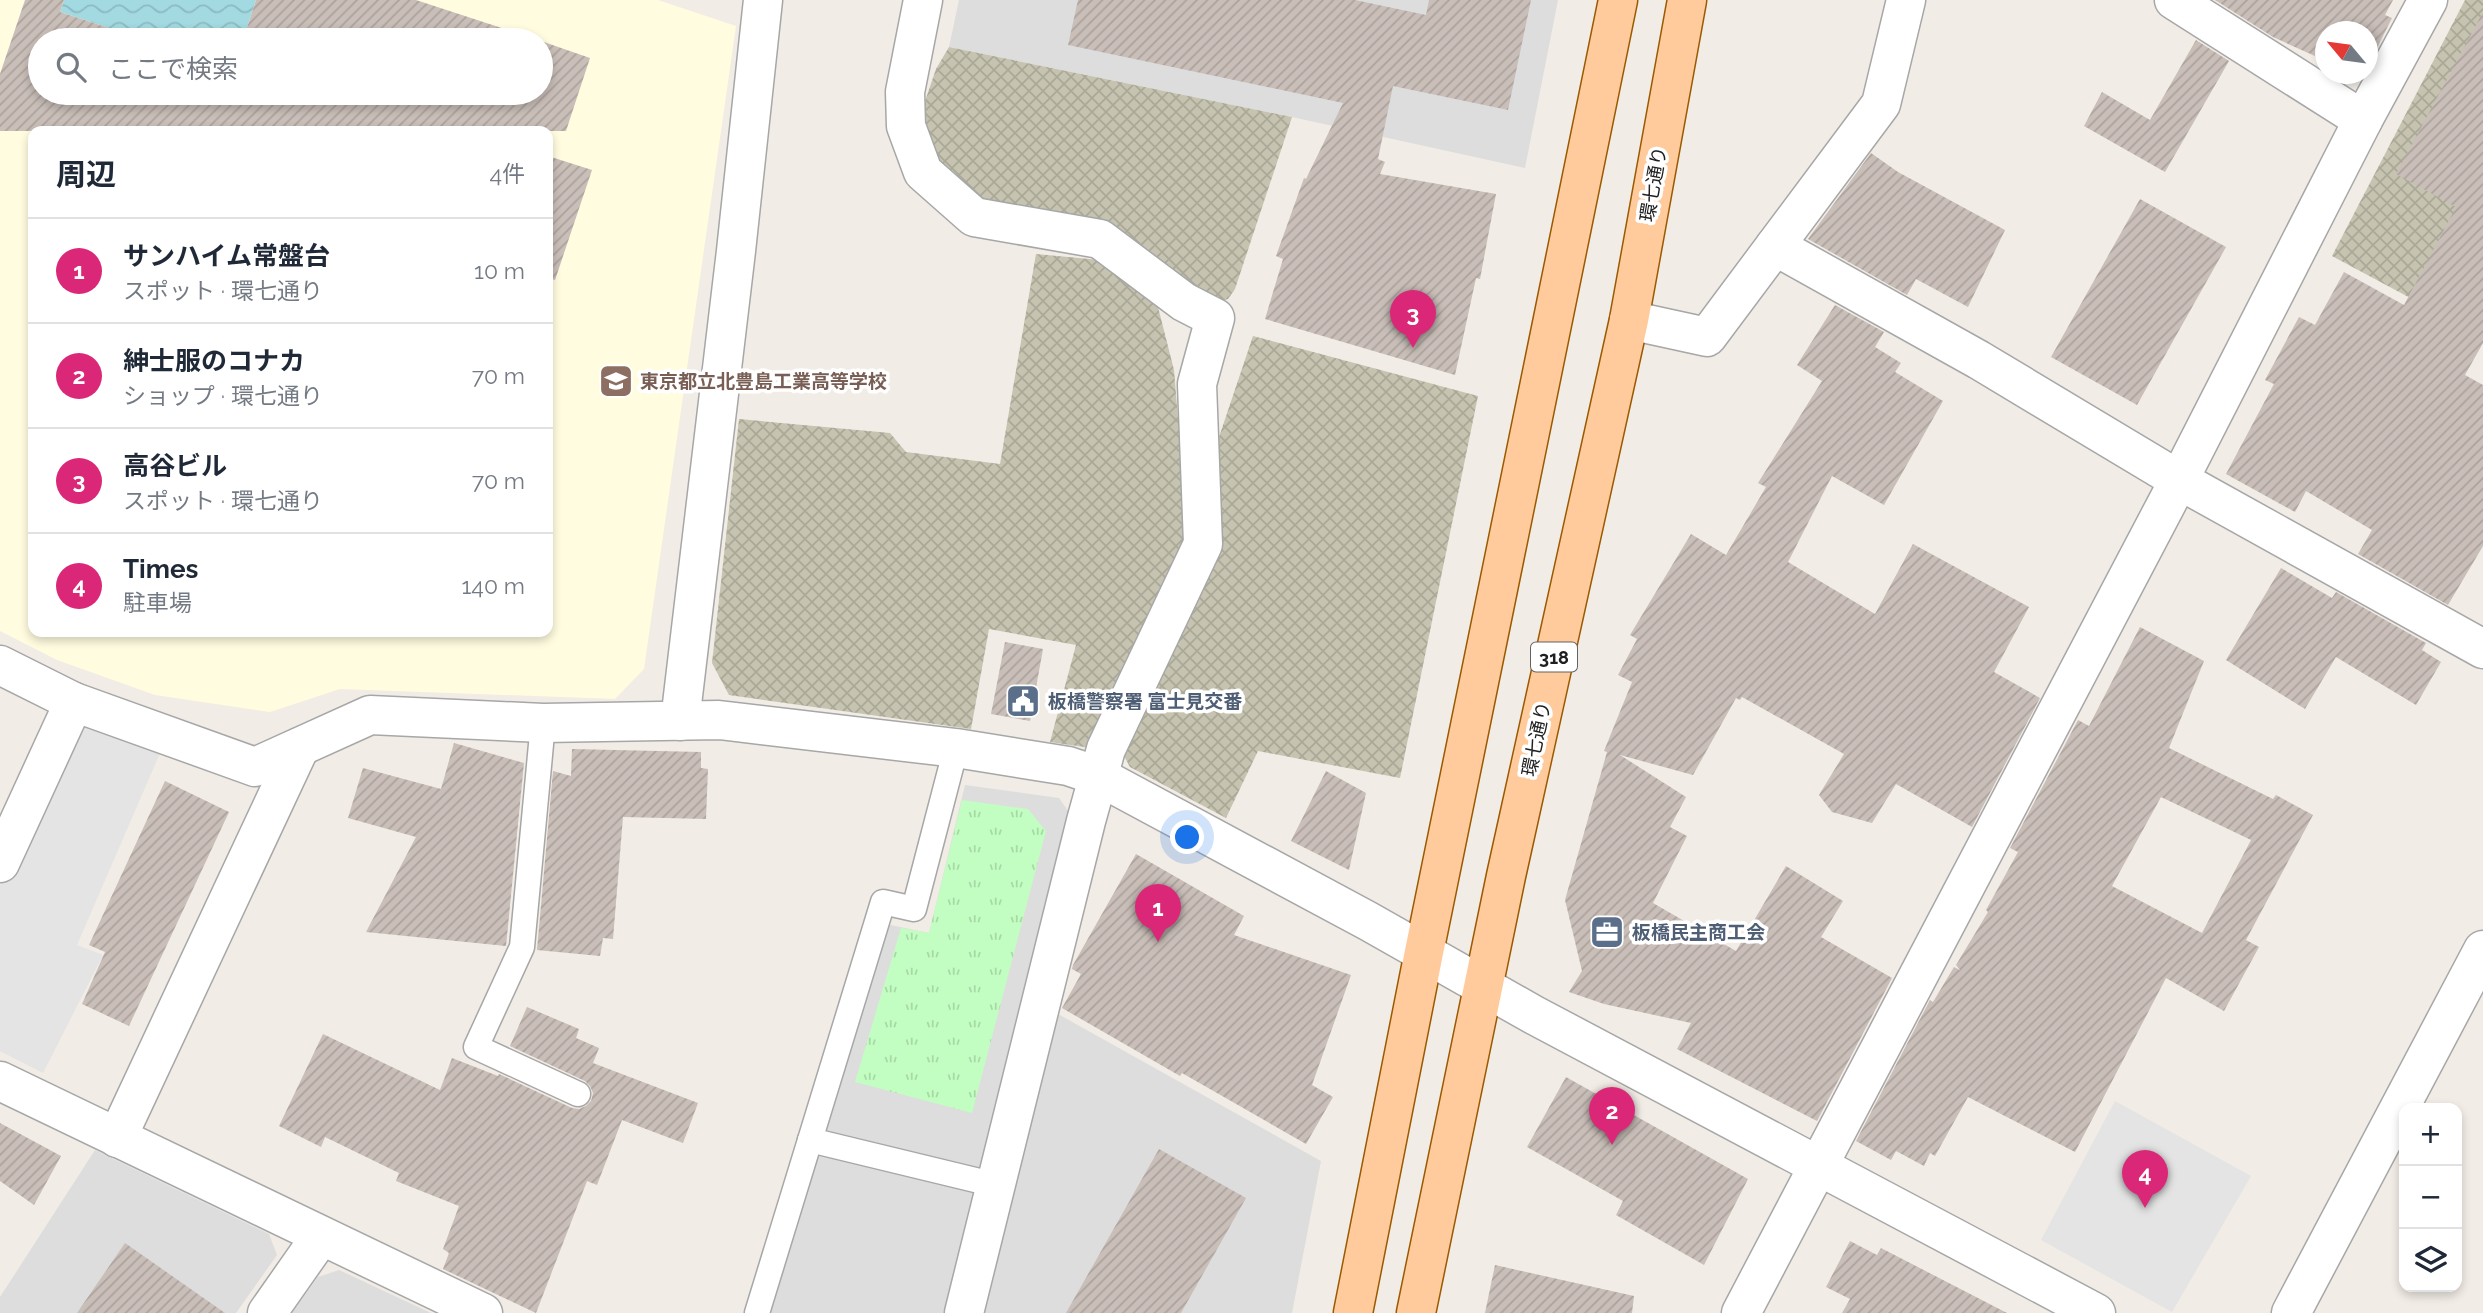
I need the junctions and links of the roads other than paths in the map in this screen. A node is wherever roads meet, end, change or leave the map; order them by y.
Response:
1 (923, 0) edge
2 (1618, 0) edge
3 (1687, 0) edge
4 (1906, 0) edge
5 (2174, 0) edge
6 (2428, 0) edge
7 (760, 1) edge
8 (2362, 120) junction
9 (1775, 246) junction
10 (1629, 320) junction
11 (2179, 480) junction
12 (2483, 649) edge
13 (0, 665) edge
14 (74, 702) junction
15 (680, 721) junction
16 (543, 723) junction
17 (300, 747) junction
18 (956, 748) junction
19 (1098, 776) junction
20 (0, 863) edge
21 (2483, 950) edge
22 (1424, 952) junction
23 (1483, 986) junction
24 (0, 1081) edge
25 (578, 1094) dead end
26 (117, 1138) junction
27 (810, 1140) junction
28 (1818, 1166) junction
29 (996, 1185) junction
30 (321, 1236) junction
31 (267, 1313) edge
32 (483, 1313) edge
33 (757, 1313) edge
34 (964, 1313) edge
35 (1353, 1313) edge
36 (1416, 1313) edge
37 (1741, 1313) edge
38 (2096, 1313) edge
39 (2291, 1313) edge

1 - 19 street
2 - 22 main road
3 - 10 main road, 環七通り / 318
4 - 9 street
5 - 8 street
6 - 8 street
7 - 15 street
8 - 11 street
9 - 10 street
9 - 11 street
10 - 23 main road, 環七通り / 318
11 - 12 street
11 - 28 street
13 - 14 street
14 - 17 street
14 - 20 street
15 - 16 street
15 - 18 street
16 - 17 street
16 - 25 lane
17 - 26 street
18 - 19 street
18 - 27 lane
19 - 22 street
19 - 29 street
21 - 39 street
22 - 23 street
22 - 35 main road
23 - 28 street
23 - 36 main road, 環七通り / 318
24 - 26 street
26 - 30 street
27 - 29 lane
27 - 33 lane
28 - 37 street
28 - 38 street
29 - 34 street
30 - 31 street
30 - 32 street

